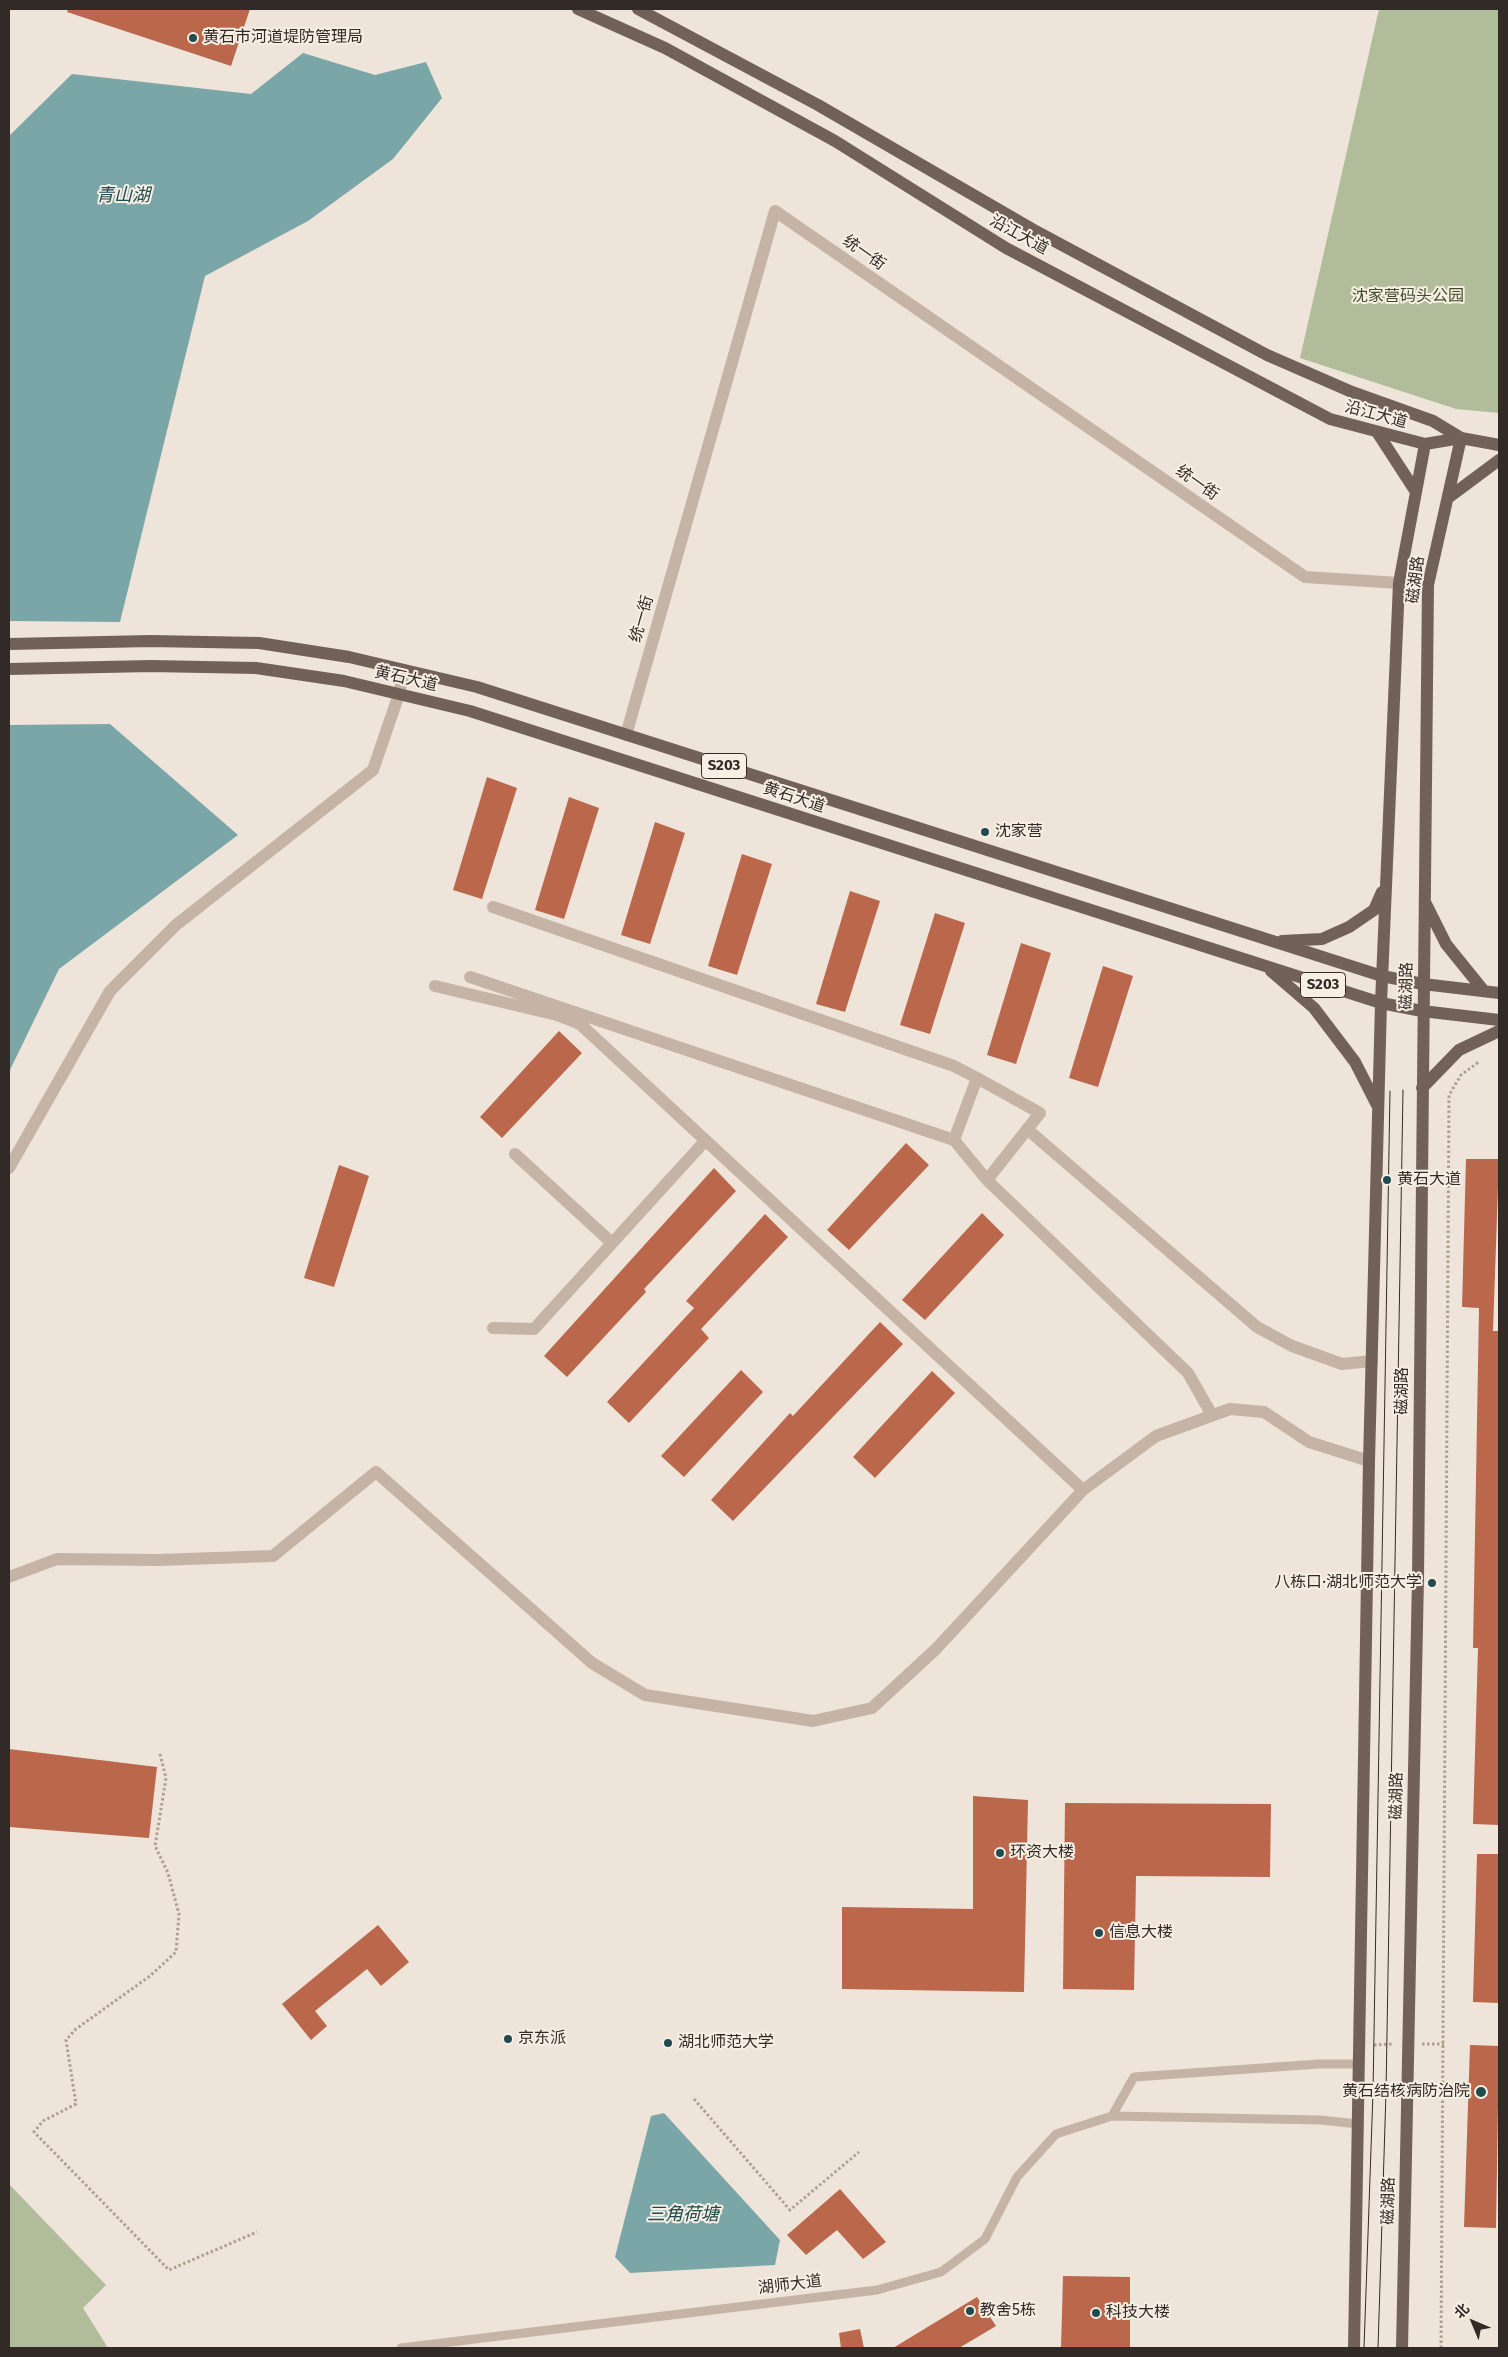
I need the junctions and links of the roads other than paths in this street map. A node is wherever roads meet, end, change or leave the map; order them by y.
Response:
1 (578, 9) edge
2 (638, 9) edge
3 (1377, 432) junction
4 (1461, 438) junction
5 (1425, 444) junction
6 (1499, 445) edge
7 (1499, 460) edge
8 (1416, 492) junction
9 (1448, 498) junction
10 (1398, 583) junction
11 (9, 644) edge
12 (9, 669) edge
13 (404, 670) junction
14 (399, 694) junction
15 (626, 735) junction
16 (1386, 882) junction
17 (1424, 901) junction
18 (492, 907) dead end
19 (1275, 942) junction
20 (1266, 966) junction
21 (1382, 976) junction
22 (470, 977) dead end
23 (1423, 984) junction
24 (435, 986) dead end
25 (1484, 991) junction
26 (1499, 993) edge
27 (1381, 1003) junction
28 (1422, 1011) junction
29 (1499, 1020) edge
30 (1499, 1031) edge
31 (977, 1078) junction
32 (1422, 1088) junction
33 (1378, 1107) junction
34 (1027, 1128) junction
35 (954, 1140) junction
36 (706, 1141) junction
37 (515, 1154) dead end
38 (9, 1168) edge
39 (987, 1180) junction
40 (612, 1244) junction
41 (493, 1328) dead end
42 (1372, 1361) junction
43 (1212, 1415) junction
44 (1369, 1461) junction
45 (1083, 1490) junction
46 (9, 1577) edge
47 (1358, 2064) junction
48 (1112, 2116) junction
49 (1358, 2124) junction
50 (402, 2348) edge
51 (1354, 2348) edge
52 (1402, 2348) edge

1 - 3 main road, 沿江大道
2 - 4 main road, 沿江大道
3 - 5 main road, 沿江大道
3 - 8 main road
4 - 5 main road, 沿江大道
4 - 6 main road, 沿江大道
4 - 9 main road, 磁湖路
5 - 8 main road, 磁湖路
7 - 9 main road
8 - 10 main road, 磁湖路
9 - 17 main road, 磁湖路
10 - 15 street, 统一街
10 - 16 main road, 磁湖路
11 - 13 main road, 黄石大道 / S203
12 - 14 main road, 黄石大道 / S203
13 - 14 street
13 - 15 main road, 黄石大道 / S203
14 - 20 main road, 黄石大道 / S203
14 - 38 street
15 - 19 main road, 黄石大道 / S203
16 - 19 main road
16 - 21 main road, 磁湖路
17 - 23 main road, 磁湖路
17 - 25 main road
18 - 31 street
19 - 21 main road, 黄石大道 / S203
20 - 27 main road, 黄石大道 / S203
20 - 33 main road
21 - 23 main road, 黄石大道 / S203
21 - 27 main road, 磁湖路
22 - 35 street
23 - 25 main road, 黄石大道 / S203
23 - 28 main road, 磁湖路
24 - 36 street
25 - 26 main road, 黄石大道 / S203
27 - 28 main road, 黄石大道 / S203
27 - 33 main road, 磁湖路
28 - 29 main road, 黄石大道 / S203
28 - 32 main road, 磁湖路
30 - 32 main road
31 - 34 street
31 - 35 street
32 - 52 main road, 磁湖路
33 - 42 main road, 磁湖路
34 - 39 street
34 - 42 street
35 - 39 street
36 - 40 street
36 - 45 street
37 - 40 street
39 - 43 street
40 - 41 street
42 - 44 main road, 磁湖路
43 - 44 street
43 - 45 street
44 - 47 main road, 磁湖路
45 - 46 street
47 - 48 lane
47 - 49 main road, 磁湖路
48 - 49 lane, 湖师大道
48 - 50 lane, 湖师大道
49 - 51 main road, 磁湖路

